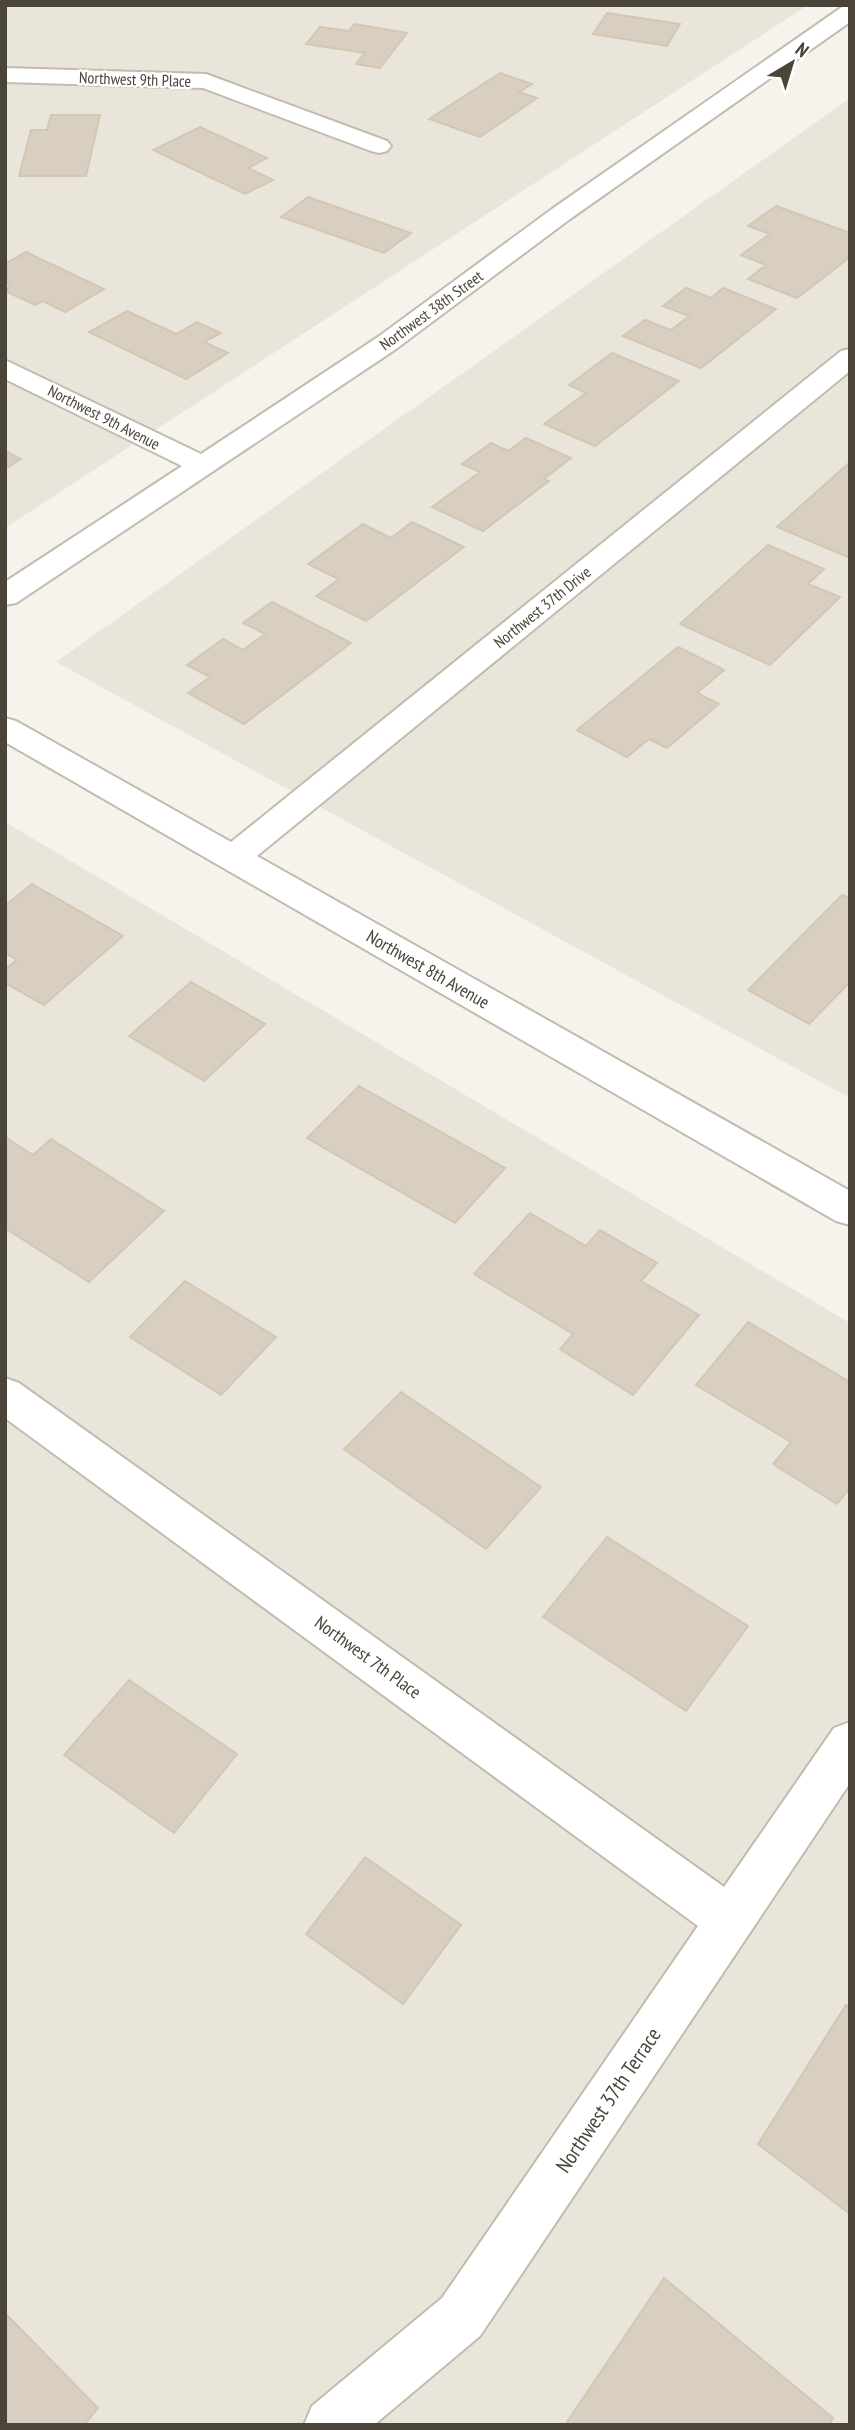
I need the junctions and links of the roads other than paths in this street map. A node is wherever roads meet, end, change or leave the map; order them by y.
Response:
1 (850, 12) edge
2 (5, 75) edge
3 (379, 146) dead end
4 (850, 357) edge
5 (5, 368) edge
6 (203, 467) junction
7 (5, 596) edge
8 (5, 728) edge
9 (233, 858) junction
10 (850, 1210) edge
11 (5, 1395) edge
12 (850, 1743) edge
13 (730, 1920) junction
14 (331, 2425) edge

1 - 6 street, Northwest 38th Street
2 - 3 street, Northwest 9th Place
4 - 9 street, Northwest 37th Drive
5 - 6 street, Northwest 9th Avenue
6 - 7 street, Northwest 38th Street
8 - 9 street, Northwest 8th Avenue
9 - 10 street, Northwest 8th Avenue
11 - 13 street, Northwest 7th Place
12 - 13 street, Northwest 37th Terrace
13 - 14 street, Northwest 37th Terrace

